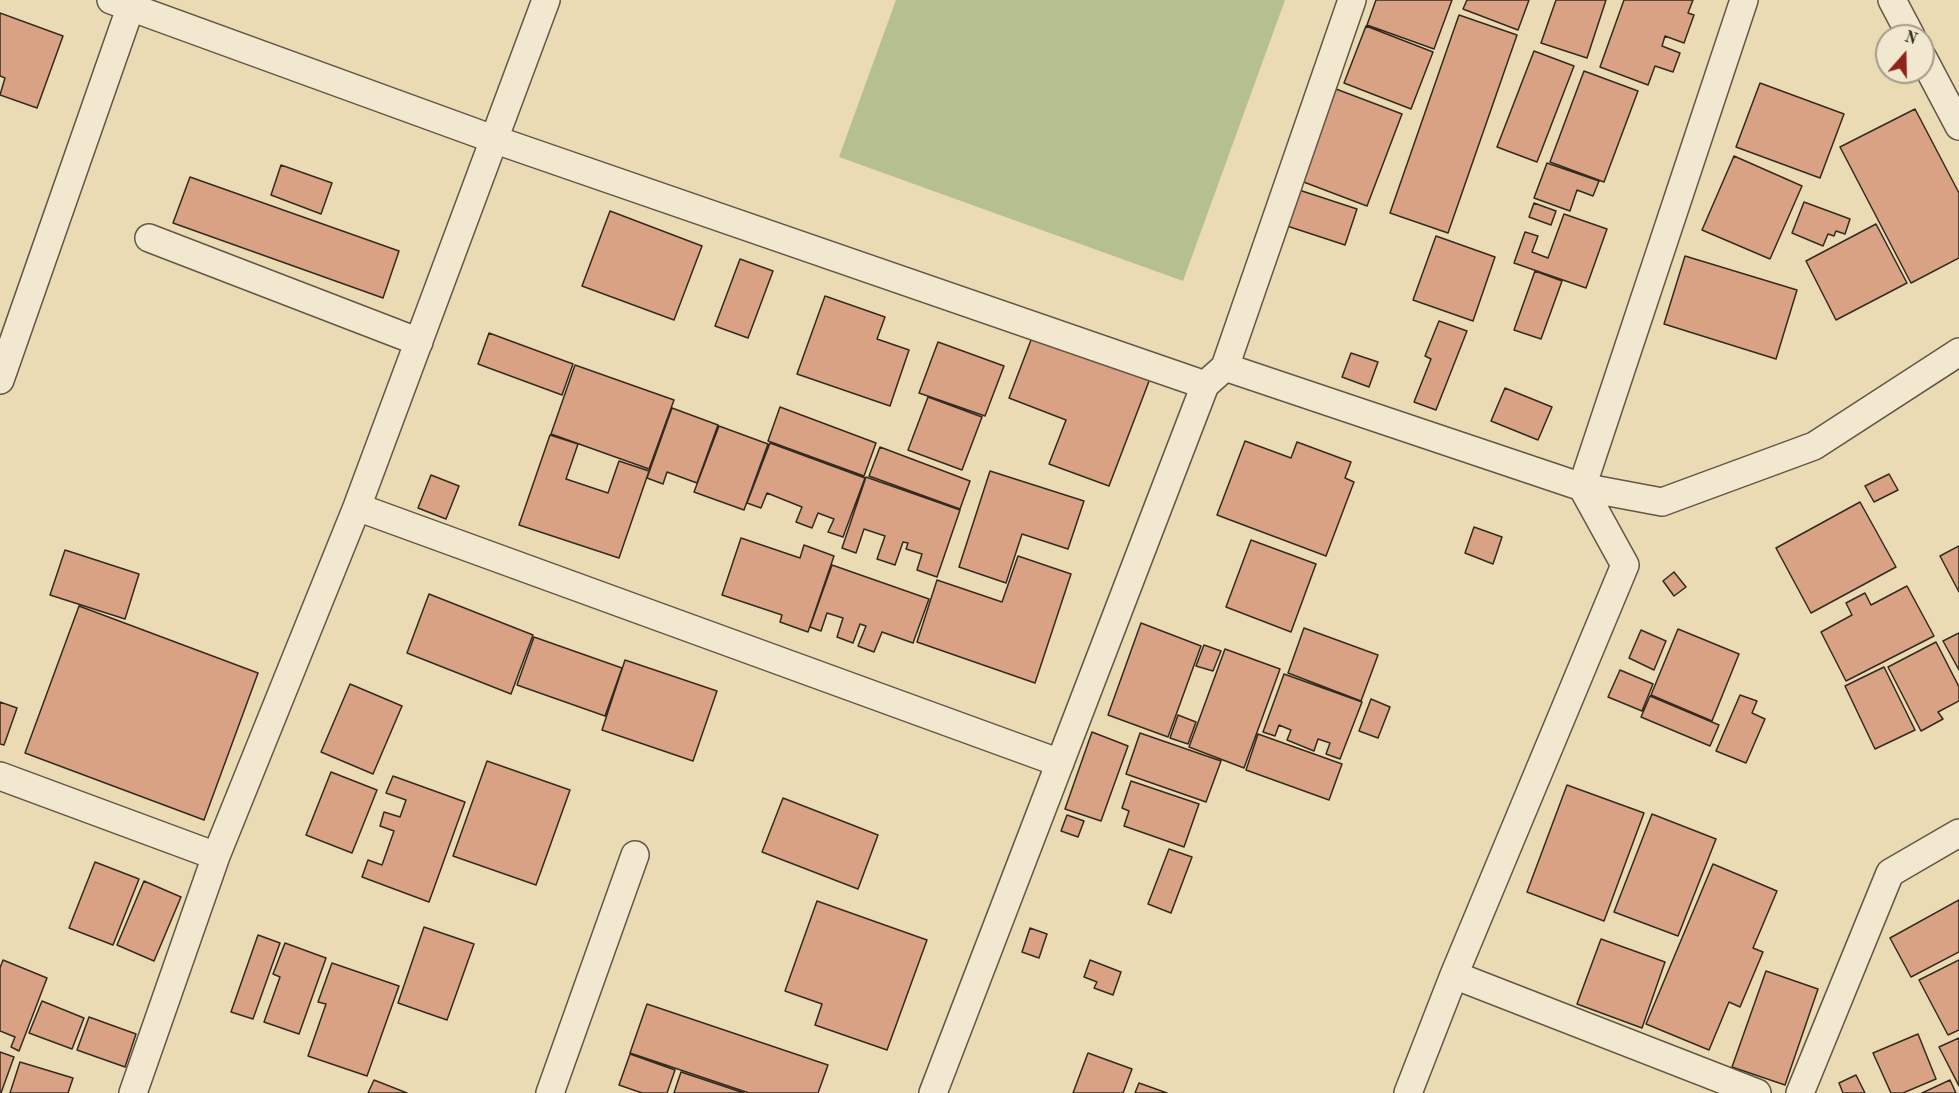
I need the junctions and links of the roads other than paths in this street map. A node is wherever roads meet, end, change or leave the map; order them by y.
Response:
1 (546, 0) edge
2 (1352, 0) edge
3 (1744, 0) edge
4 (1892, 0) edge
5 (125, 3) edge
6 (1905, 24) edge
7 (1935, 81) edge
8 (1959, 126) edge
9 (493, 139) junction
10 (148, 238) dead end
11 (419, 342) junction
12 (1959, 352) edge
13 (1225, 367) junction
14 (0, 381) edge
15 (1205, 385) junction
16 (1582, 487) junction
17 (357, 507) junction
18 (1060, 763) junction
19 (0, 776) edge
20 (1959, 832) edge
21 (635, 855) dead end
22 (216, 856) junction
23 (1454, 975) junction
24 (133, 1093) edge
25 (550, 1093) edge
26 (933, 1093) edge
27 (1408, 1093) edge
28 (1757, 1093) edge
29 (1800, 1093) edge

1 - 9 street
2 - 13 street
3 - 16 street
4 - 6 street
5 - 9 street
5 - 14 street
7 - 8 street
9 - 11 street
9 - 15 street
10 - 11 street
11 - 17 street
12 - 16 street
13 - 15 street
13 - 16 street
15 - 18 street
16 - 23 street
17 - 18 street
17 - 22 street
18 - 26 street
19 - 22 street
20 - 29 street
21 - 25 street
22 - 24 street
23 - 27 street
23 - 28 street

